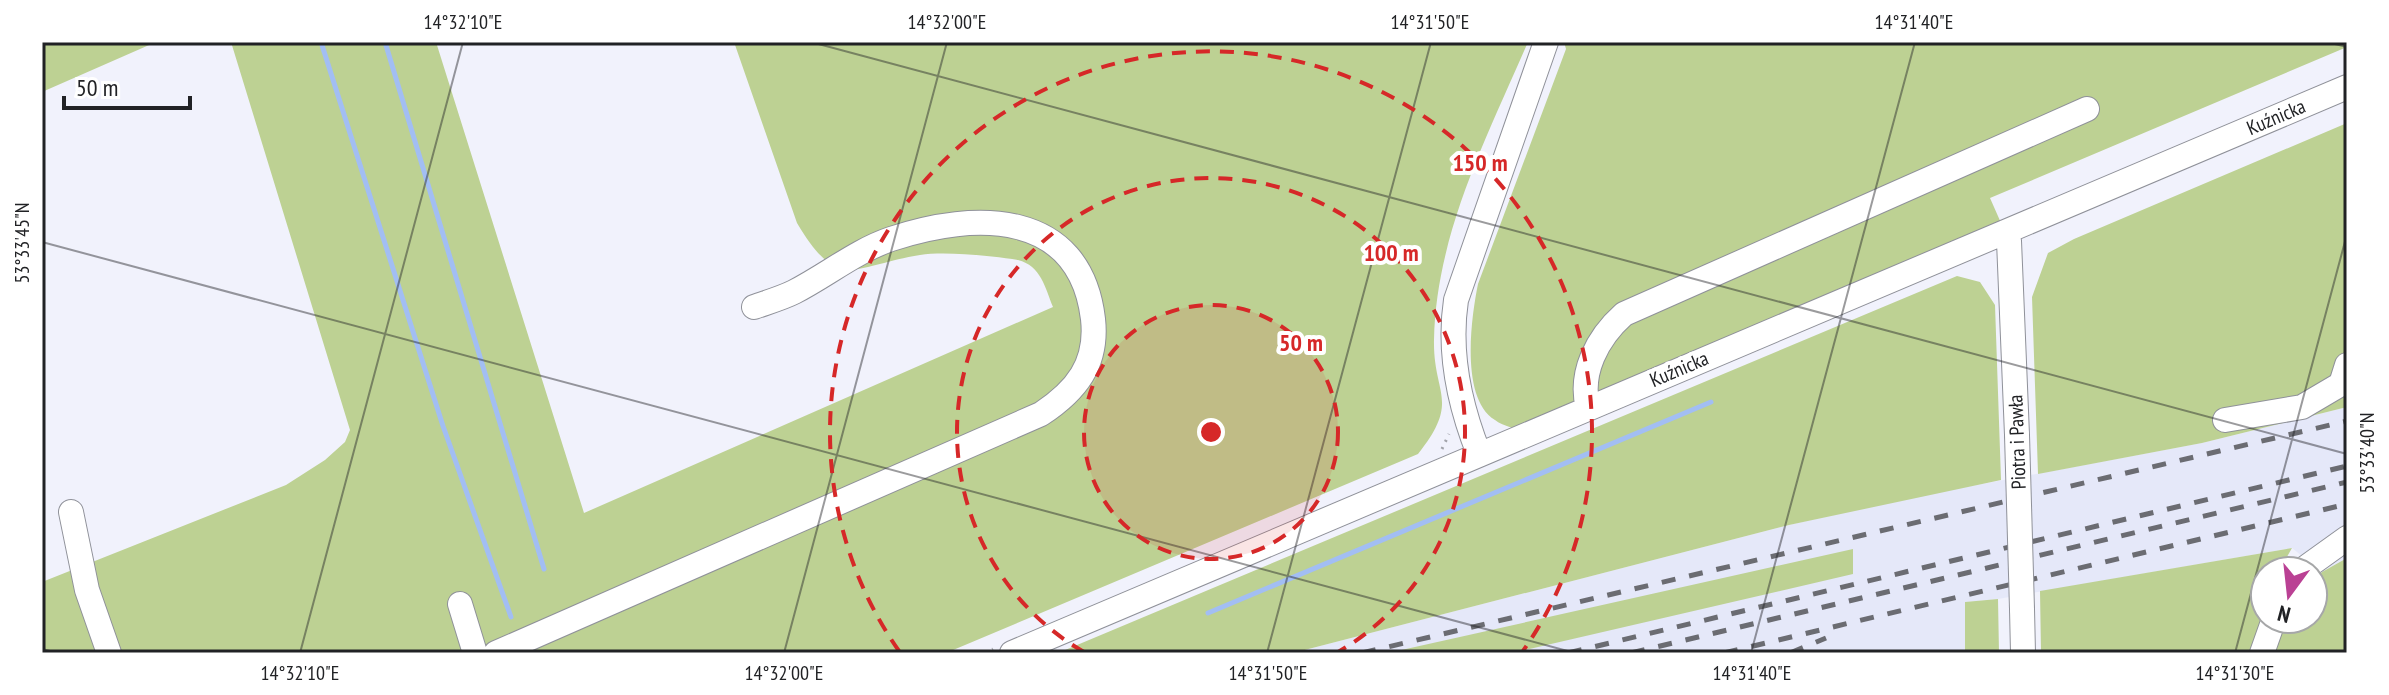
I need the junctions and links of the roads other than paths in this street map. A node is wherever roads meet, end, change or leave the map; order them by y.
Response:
1 (1546, 42) edge
2 (2347, 87) edge
3 (2087, 109) dead end
4 (2005, 232) junction
5 (754, 307) dead end
6 (2347, 365) edge
7 (1588, 408) junction
8 (2225, 420) dead end
9 (1479, 454) junction
10 (71, 512) dead end
11 (2347, 538) edge
12 (2323, 555) edge
13 (460, 604) dead end
14 (109, 653) edge
15 (475, 653) edge
16 (496, 653) edge
17 (1012, 653) edge
18 (2023, 653) edge

1 - 9 street
2 - 4 street, Kuźnicka
3 - 7 street
4 - 7 street, Kuźnicka
4 - 18 street, Piotra i Pawła, bridge
5 - 16 street
6 - 8 street
7 - 9 street, Kuźnicka
9 - 17 street, Kuźnicka
10 - 14 street
11 - 12 street
13 - 15 street

